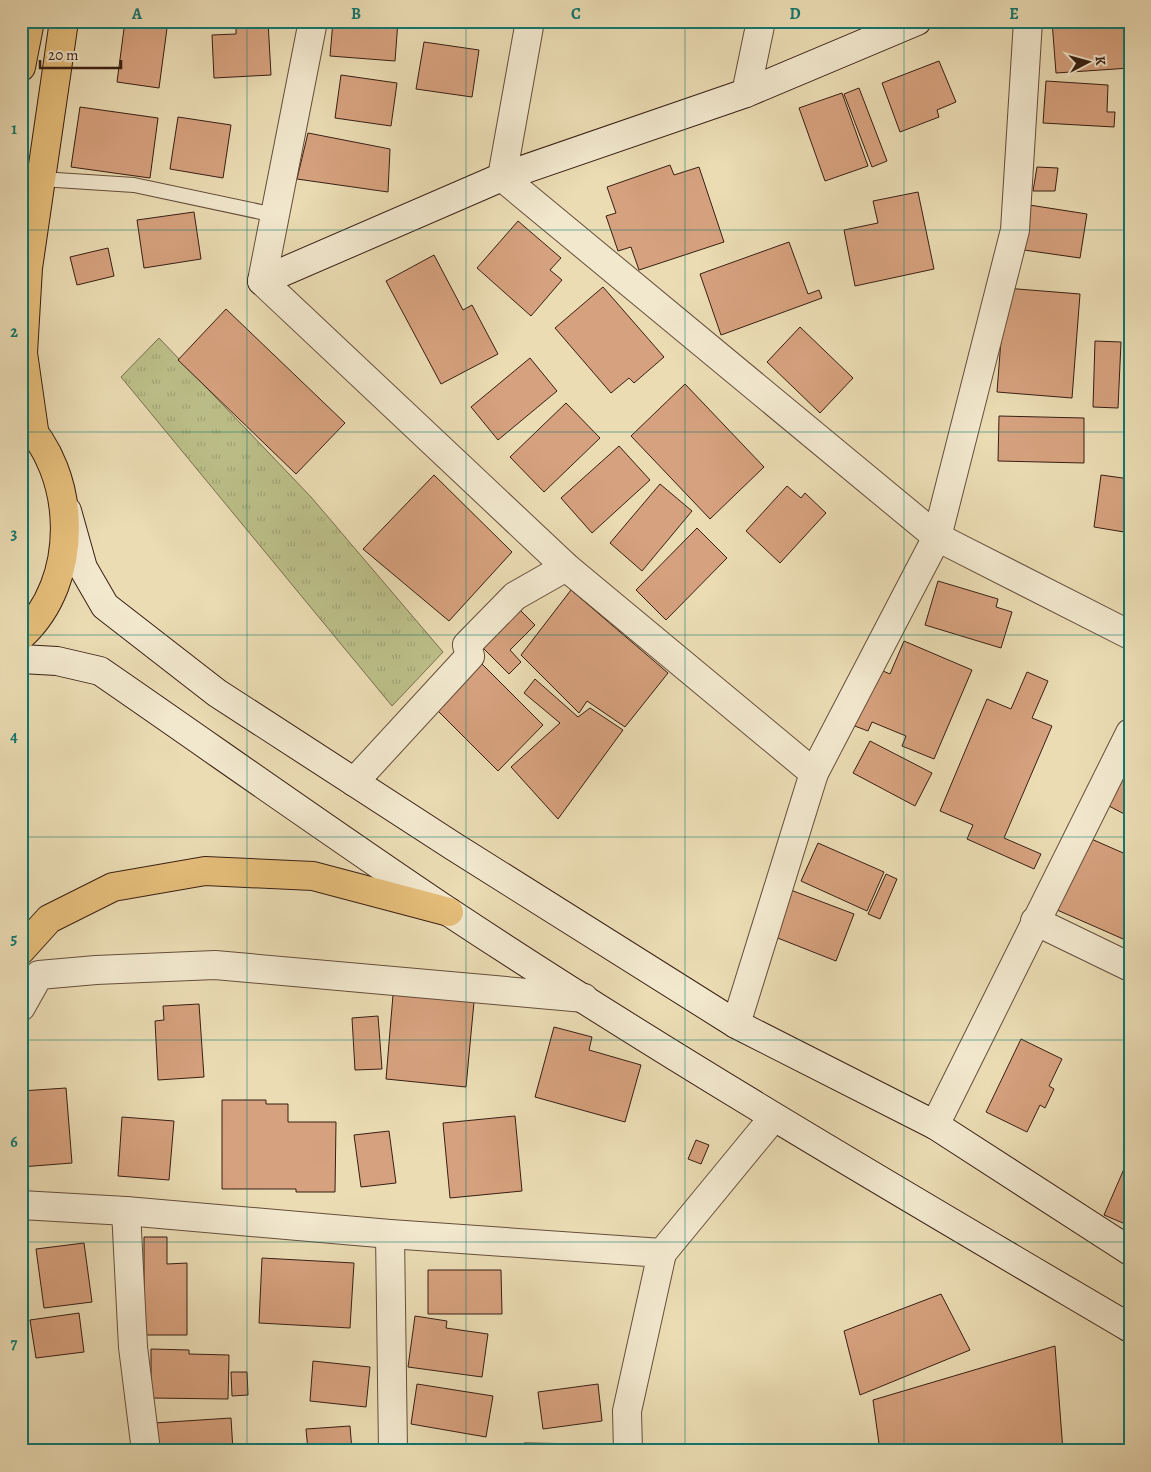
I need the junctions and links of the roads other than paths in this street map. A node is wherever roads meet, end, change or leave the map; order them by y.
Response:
1 (30, 21) edge
2 (64, 21) edge
3 (313, 21) edge
4 (530, 21) edge
5 (761, 21) edge
6 (917, 21) edge
7 (1028, 21) edge
8 (21, 67) edge
9 (746, 93) junction
10 (502, 177) junction
11 (41, 179) junction
12 (275, 215) junction
13 (24, 271) edge
14 (262, 281) junction
15 (28, 424) edge
16 (62, 494) junction
17 (937, 537) junction
18 (566, 567) junction
19 (1130, 635) edge
20 (21, 636) edge
21 (21, 660) edge
22 (1130, 733) edge
23 (814, 773) junction
24 (354, 782) junction
25 (449, 912) junction
26 (1035, 921) junction
27 (21, 950) edge
28 (1130, 967) edge
29 (584, 998) junction
30 (21, 1007) edge
31 (736, 1024) junction
32 (773, 1118) junction
33 (935, 1124) junction
34 (21, 1205) edge
35 (126, 1211) junction
36 (390, 1234) junction
37 (1130, 1251) edge
38 (662, 1253) junction
39 (1130, 1328) edge
40 (146, 1451) edge
41 (393, 1451) edge
42 (628, 1451) edge

1 - 8 highway
2 - 11 highway
3 - 12 street
4 - 10 street
5 - 9 street
6 - 9 street
7 - 17 street
9 - 10 street
10 - 14 street
10 - 17 street
11 - 12 lane
11 - 13 highway
12 - 14 street
13 - 15 highway
14 - 18 street
15 - 16 highway
16 - 20 highway
16 - 24 street
17 - 19 street
17 - 23 street
18 - 23 street
18 - 24 street
21 - 25 street
22 - 26 street
23 - 31 street
24 - 31 street
25 - 27 highway
25 - 29 street
26 - 28 street
26 - 33 street
29 - 30 street
29 - 32 street
31 - 33 street
32 - 38 street
32 - 39 street
33 - 37 street
34 - 35 street
35 - 36 street
35 - 40 street
36 - 38 street
36 - 41 street
38 - 42 street

